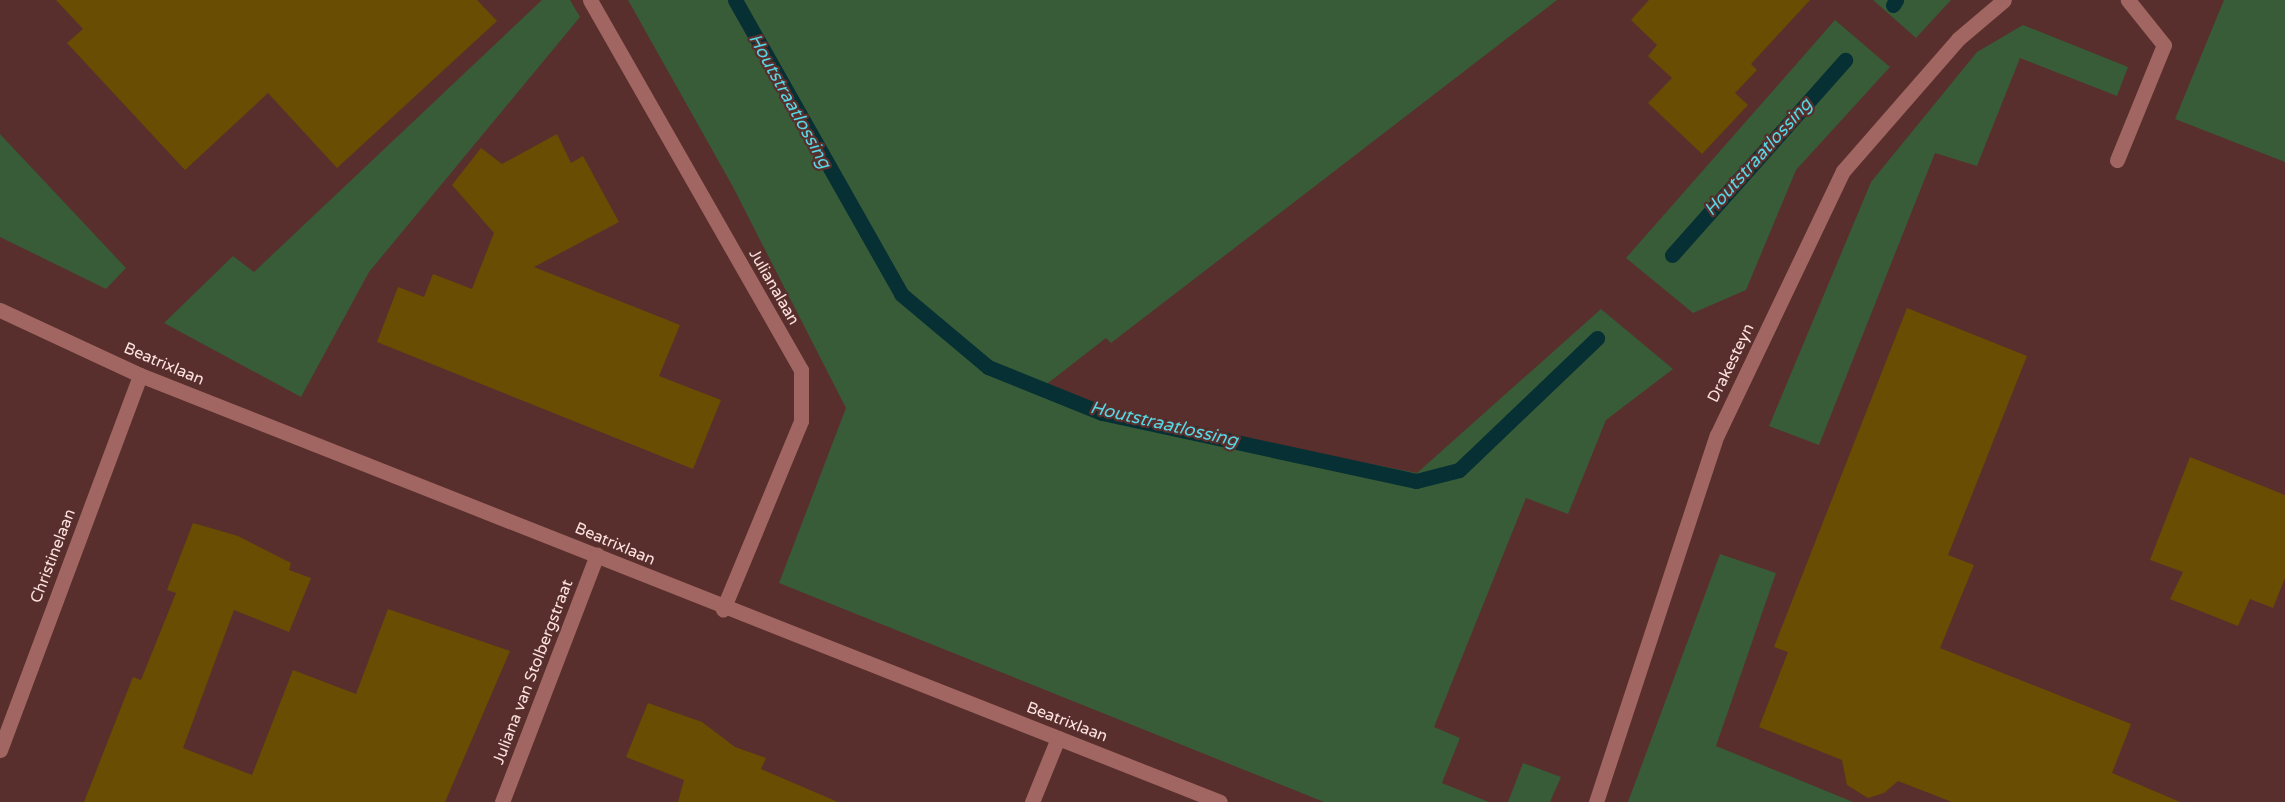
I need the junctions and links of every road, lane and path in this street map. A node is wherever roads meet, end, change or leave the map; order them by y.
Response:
1 (590, 0) edge
2 (2004, 0) edge
3 (2128, 0) edge
4 (2117, 160) dead end
5 (0, 310) edge
6 (140, 375) junction
7 (597, 555) junction
8 (723, 609) junction
9 (1058, 738) junction
10 (0, 750) edge
11 (502, 802) edge
12 (1032, 802) edge
13 (1220, 802) edge
14 (1596, 802) edge

1 - 8 street, Julianalaan
2 - 14 street, Drakesteyn
3 - 4 street
5 - 6 street, Beatrixlaan
6 - 7 street, Beatrixlaan
6 - 10 street, Christinelaan
7 - 8 street, Beatrixlaan
7 - 11 street, Juliana van Stolbergstraat
8 - 9 street, Beatrixlaan
9 - 12 street
9 - 13 street, Beatrixlaan

